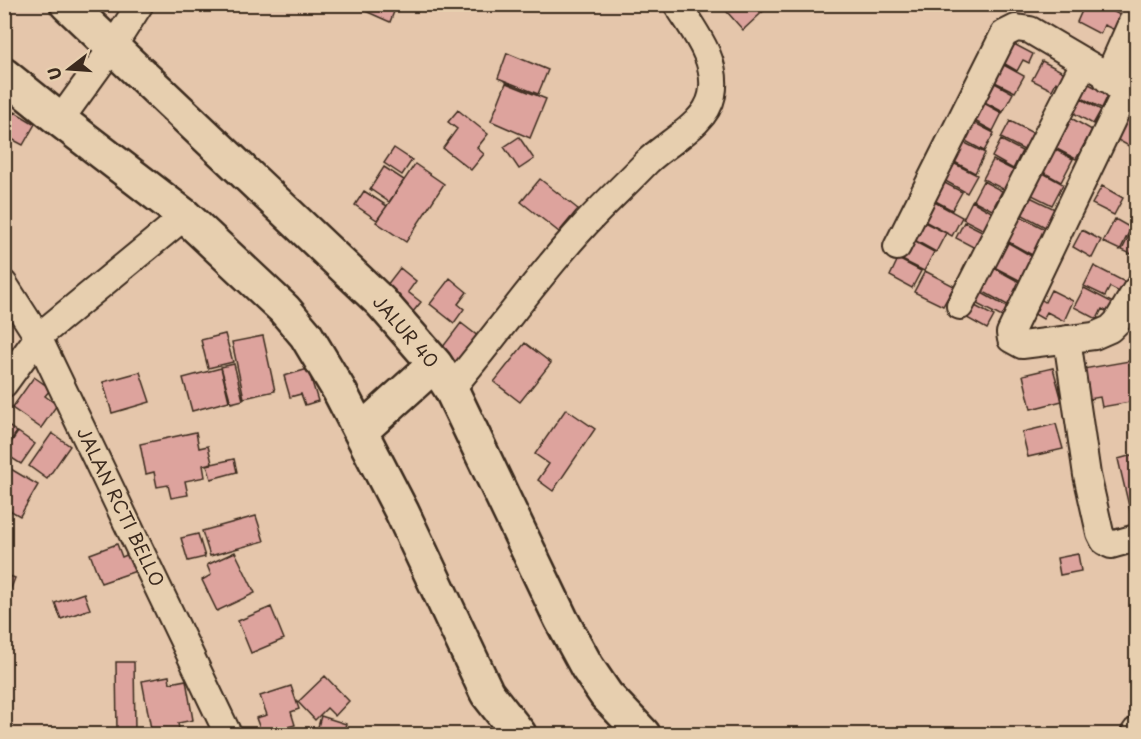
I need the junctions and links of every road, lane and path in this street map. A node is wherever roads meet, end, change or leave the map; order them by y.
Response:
1 (140, 4) edge
2 (677, 4) edge
3 (78, 9) edge
4 (1137, 13) edge
5 (112, 48) junction
6 (4, 75) edge
7 (1117, 79) edge
8 (60, 120) junction
9 (185, 216) junction
10 (897, 247) dead end
11 (4, 284) edge
12 (1137, 290) edge
13 (960, 306) dead end
14 (38, 338) junction
15 (1067, 339) junction
16 (443, 376) junction
17 (4, 384) edge
18 (361, 431) junction
19 (1137, 538) edge
20 (228, 735) edge
21 (519, 735) edge
22 (644, 735) edge

1 - 5 street
2 - 16 street
3 - 5 highway, JALUR 40
4 - 7 street
5 - 8 street
5 - 16 highway, JALUR 40
6 - 8 highway
7 - 10 street
7 - 13 street
7 - 15 street
8 - 9 highway
9 - 14 street
9 - 18 highway
11 - 14 street, JALAN RCTI BELLO
12 - 15 street
14 - 17 street
14 - 20 street, JALAN RCTI BELLO
15 - 19 street
16 - 18 highway
16 - 22 highway, JALUR 40
18 - 21 highway

